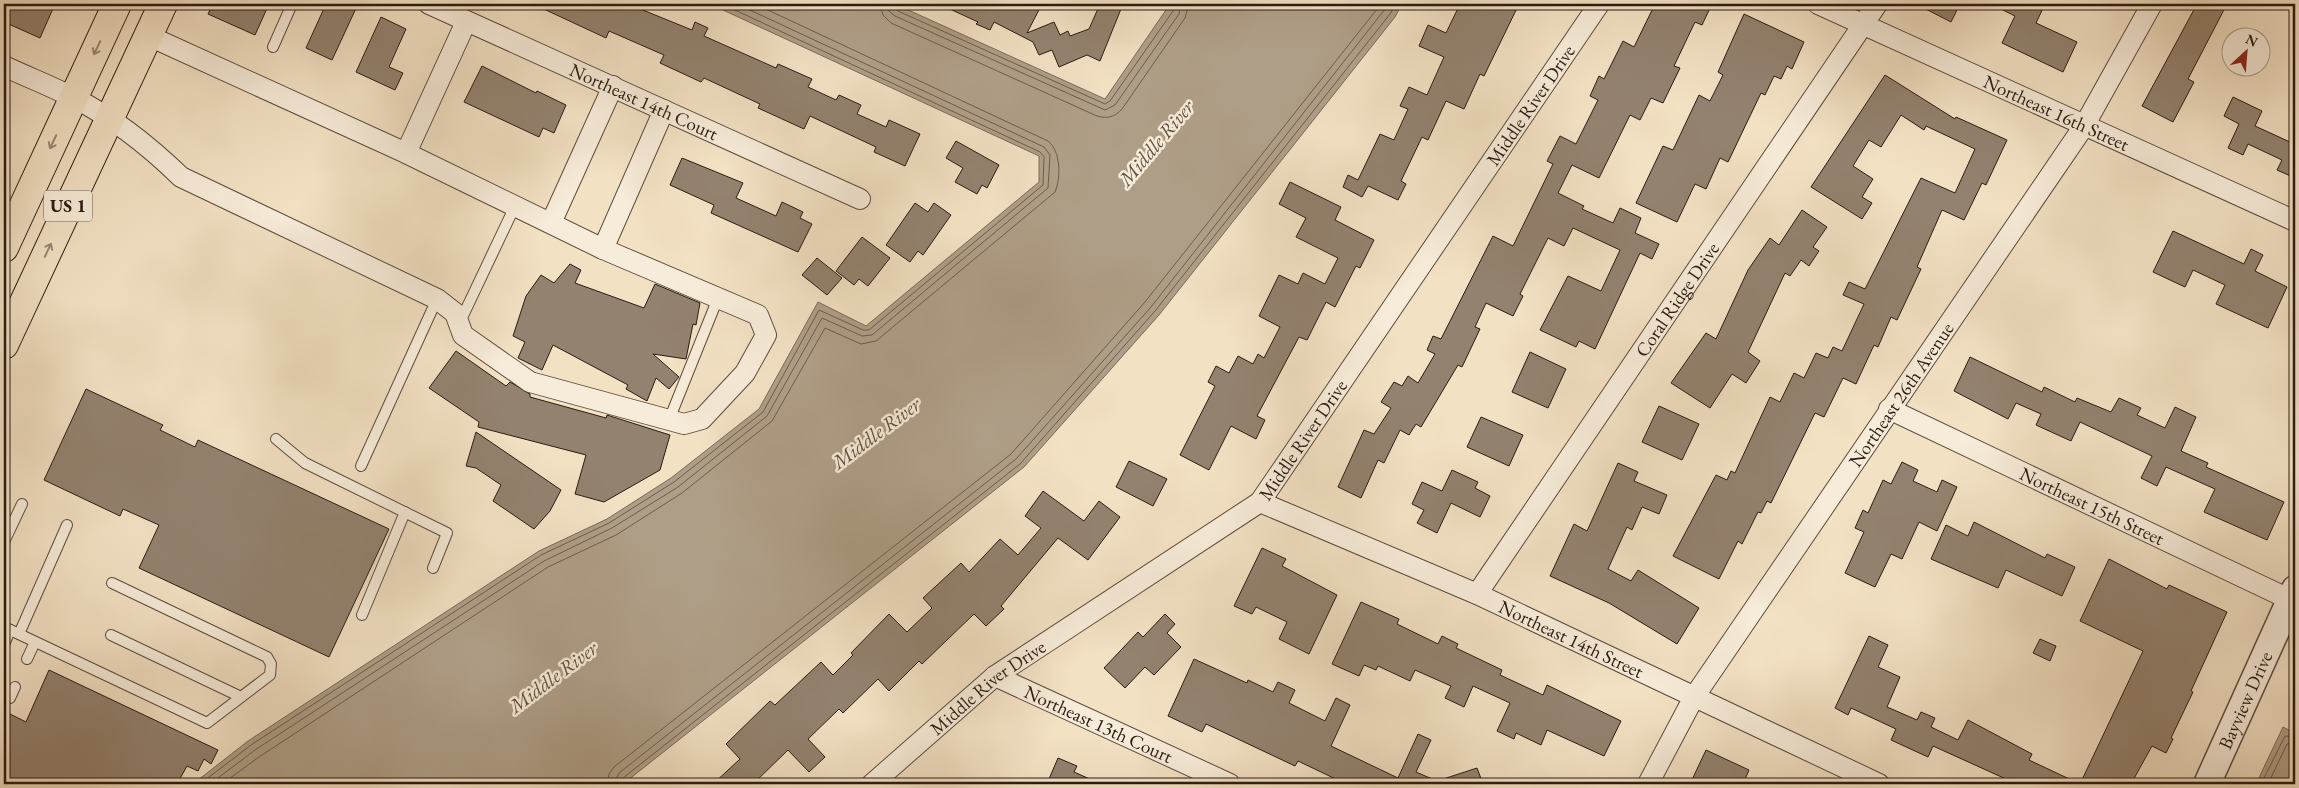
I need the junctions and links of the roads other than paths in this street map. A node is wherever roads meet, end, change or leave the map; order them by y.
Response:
1 (117, 4) edge
2 (164, 4) edge
3 (292, 4) edge
4 (429, 4) edge
5 (1599, 4) edge
6 (1818, 4) edge
7 (1877, 4) edge
8 (2152, 4) edge
9 (466, 22) junction
10 (1865, 24) junction
11 (148, 36) junction
12 (273, 47) dead end
13 (4, 66) edge
14 (613, 86) junction
15 (74, 98) junction
16 (664, 110) junction
17 (109, 118) junction
18 (2084, 126) junction
19 (406, 153) junction
20 (860, 199) dead end
21 (515, 206) junction
22 (2295, 221) edge
23 (550, 223) junction
24 (4, 248) edge
25 (603, 249) junction
26 (718, 298) junction
27 (437, 299) junction
28 (459, 325) junction
29 (4, 345) edge
30 (1889, 409) junction
31 (669, 420) junction
32 (276, 439) dead end
33 (361, 466) dead end
34 (1260, 502) junction
35 (22, 504) dead end
36 (405, 512) junction
37 (67, 525) dead end
38 (4, 542) edge
39 (433, 568) dead end
40 (112, 583) dead end
41 (1477, 594) junction
42 (2294, 597) edge
43 (362, 615) dead end
44 (11, 631) edge
45 (112, 635) dead end
46 (35, 642) junction
47 (4, 645) edge
48 (27, 659) dead end
49 (995, 676) junction
50 (15, 687) dead end
51 (4, 695) edge
52 (241, 697) junction
53 (1694, 697) junction
54 (872, 784) edge
55 (1230, 784) edge
56 (1648, 784) edge
57 (1880, 784) edge
58 (2208, 784) edge

1 -> 15 main road, US 1
2 - 11 main road, US 1
3 - 12 lane
4 - 9 street, Northeast 14th Court
5 - 34 street, Middle River Drive
6 - 10 street, Northeast 16th Street
7 - 10 street, Coral Ridge Drive
8 - 18 street, Northeast 26th Avenue
9 - 14 street, Northeast 14th Court
9 - 19 street
10 - 18 street, Northeast 16th Street
10 - 41 street, Coral Ridge Drive
11 - 17 main road, US 1
11 - 19 street
13 - 15 street
14 - 16 street, Northeast 14th Court
14 - 23 street
15 - 17 street
15 -> 24 main road, US 1
16 - 20 street, Northeast 14th Court
16 - 25 street
17 - 27 street
29 -> 17 main road, US 1
18 - 22 street, Northeast 16th Street
18 - 30 street, Northeast 26th Avenue
19 - 21 street
21 - 23 street
21 - 28 lane
23 - 25 street
25 - 26 street
26 - 31 lane
26 - 31 street
27 - 28 street
27 - 33 lane
28 - 31 street
30 - 42 street, Northeast 15th Street
30 - 53 street, Northeast 26th Avenue
32 - 36 lane
34 - 41 street, Northeast 14th Street
34 - 49 street, Middle River Drive
35 - 38 lane
36 - 39 lane
36 - 43 lane
37 - 44 lane
40 - 52 lane
41 - 53 street, Northeast 14th Street
42 - 58 street, Bayview Drive
44 - 46 lane
44 - 47 lane
45 - 52 lane
46 - 48 lane
46 - 52 lane
49 - 54 street, Middle River Drive
49 - 55 street, Northeast 13th Court
50 - 51 lane
53 - 56 street, Northeast 26th Avenue
53 - 57 street, Northeast 14th Street

